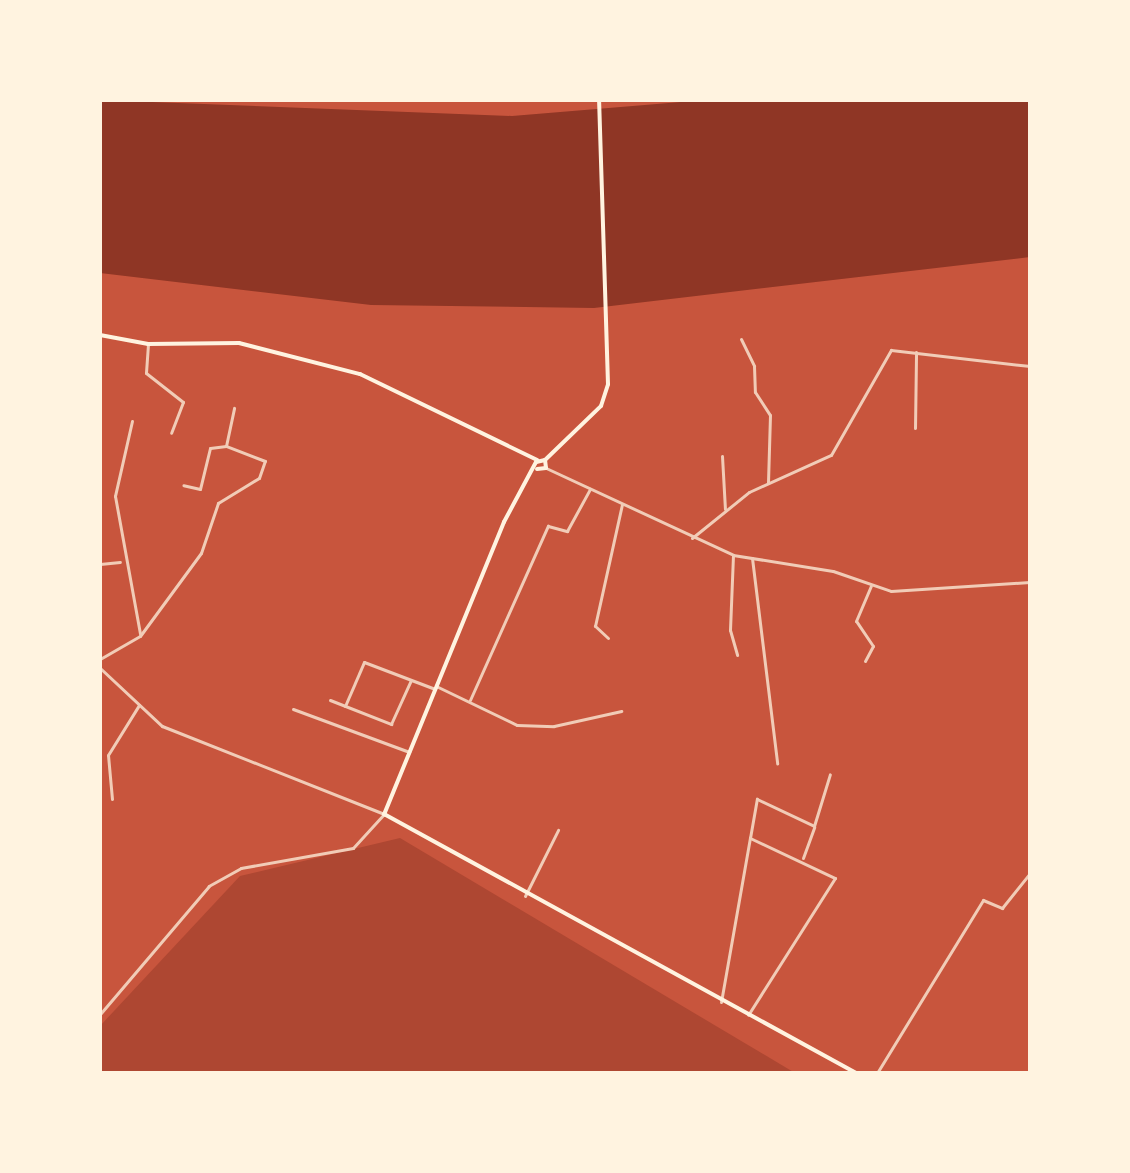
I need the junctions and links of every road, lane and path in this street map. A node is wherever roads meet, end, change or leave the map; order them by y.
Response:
1 (599, 100) edge
2 (100, 335) edge
3 (741, 339) dead end
4 (148, 344) junction
5 (916, 352) junction
6 (1030, 366) edge
7 (234, 408) dead end
8 (132, 421) dead end
9 (915, 428) dead end
10 (171, 433) dead end
11 (226, 446) junction
12 (722, 456) dead end
13 (537, 460) junction
14 (545, 460) junction
15 (546, 468) junction
16 (537, 469) junction
17 (768, 483) junction
18 (183, 485) dead end
19 (590, 489) junction
20 (622, 504) junction
21 (725, 509) junction
22 (692, 538) junction
23 (733, 555) junction
24 (752, 558) junction
25 (122, 562) junction
26 (100, 564) edge
27 (1030, 582) edge
28 (871, 586) junction
29 (140, 636) junction
30 (608, 638) dead end
31 (737, 655) dead end
32 (100, 659) edge
33 (865, 661) dead end
34 (100, 668) edge
35 (411, 680) junction
36 (435, 687) junction
37 (330, 700) dead end
38 (470, 700) junction
39 (139, 705) junction
40 (345, 706) junction
41 (293, 709) dead end
42 (621, 711) dead end
43 (409, 752) junction
44 (777, 763) dead end
45 (830, 774) dead end
46 (112, 799) dead end
47 (384, 814) junction
48 (814, 826) junction
49 (558, 830) dead end
50 (750, 838) junction
51 (803, 858) junction
52 (1030, 873) edge
53 (525, 896) junction
54 (721, 1002) junction
55 (100, 1014) edge
56 (748, 1015) junction
57 (856, 1073) edge
58 (877, 1073) edge

1 - 14 main road
2 - 4 main road
3 - 17 street
4 - 10 street
4 - 13 main road
5 - 6 street
5 - 9 street
5 - 17 street
7 - 11 street
8 - 25 street
11 - 18 street
11 - 29 street
12 - 21 street
13 - 14 main road
13 - 16 main road
14 - 15 main road
15 - 16 main road
15 - 19 street
16 - 36 main road
17 - 21 street
19 - 20 street
19 - 38 street
20 - 22 street
20 - 30 street
21 - 22 street
22 - 23 street
23 - 24 street
23 - 31 street
24 - 28 street
24 - 44 street
25 - 26 street
25 - 29 street
27 - 28 street
28 - 33 street
29 - 32 street
34 - 39 street
35 - 36 street
35 - 40 street
35 - 40 street
36 - 38 street
36 - 43 main road
37 - 40 street
38 - 42 street
39 - 46 street
39 - 47 street
41 - 43 street
43 - 47 main road
45 - 48 street
47 - 53 main road
47 - 55 street
48 - 50 street
48 - 51 street
49 - 53 street
50 - 51 street
50 - 54 street
51 - 56 street
52 - 58 street
53 - 54 main road
54 - 56 main road
56 - 57 main road

